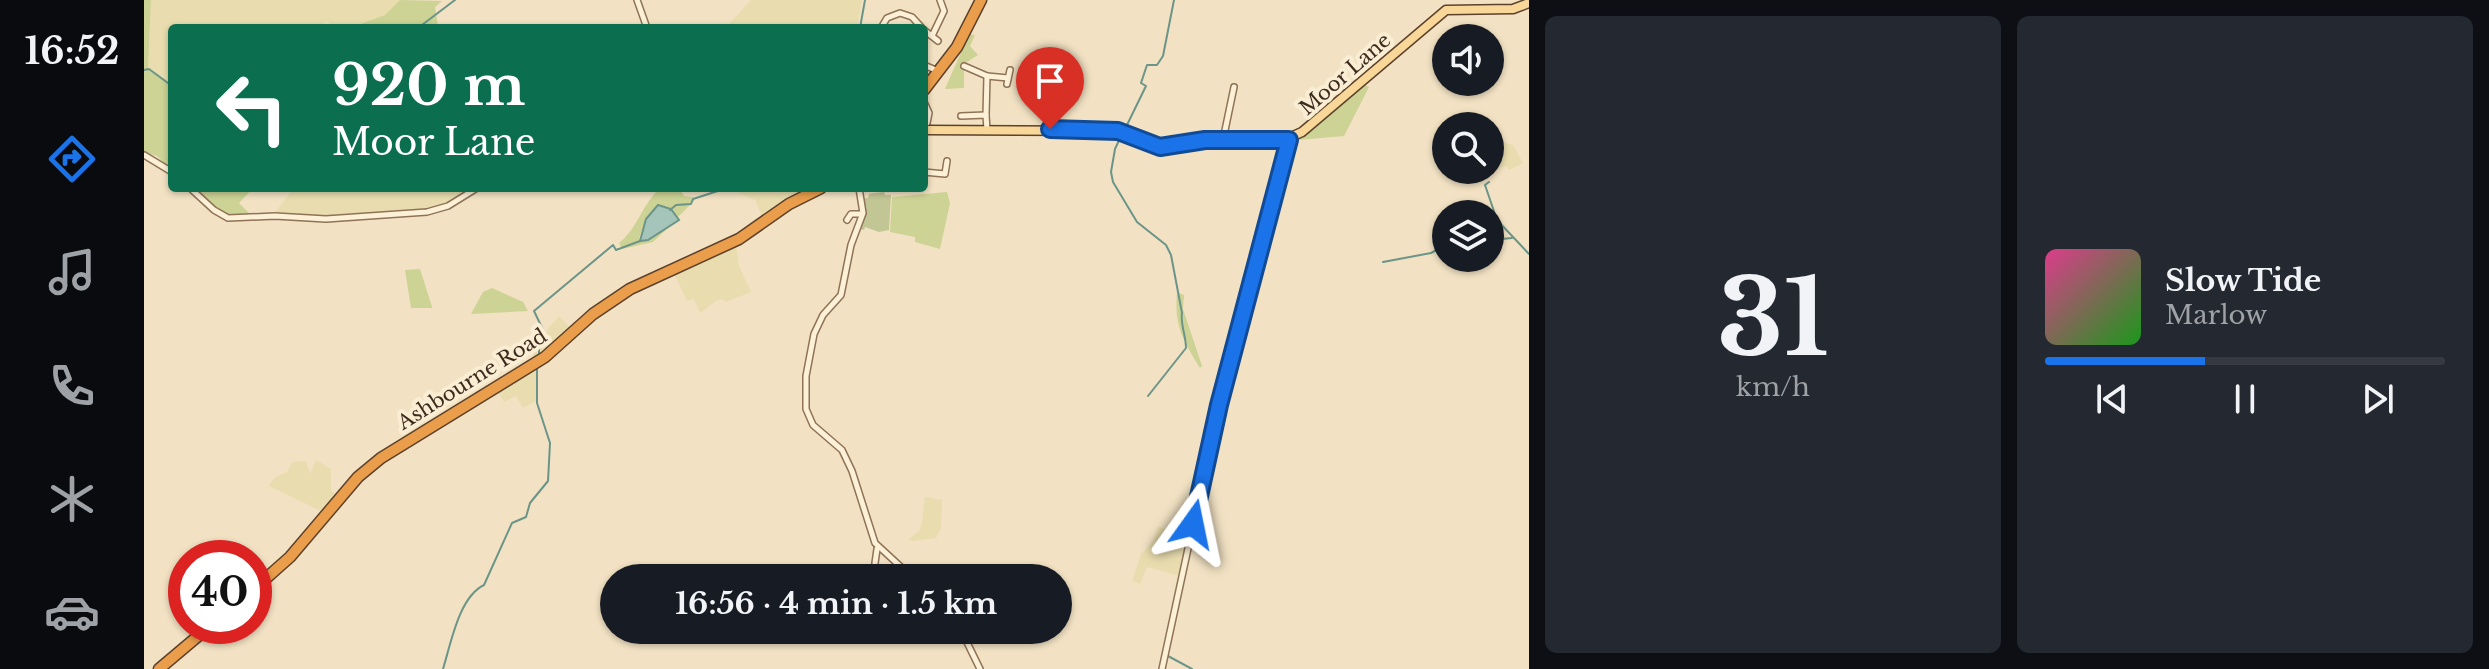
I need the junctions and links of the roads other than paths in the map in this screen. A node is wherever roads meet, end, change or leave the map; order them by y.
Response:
1 (637, 0) edge
2 (940, 0) edge
3 (981, 0) edge
4 (1445, 0) edge
5 (1527, 8) edge
6 (1446, 10) junction
7 (646, 24) edge
8 (882, 24) edge
9 (916, 24) edge
10 (928, 33) edge
11 (932, 36) junction
12 (938, 41) dead end
13 (969, 65) dead end
14 (928, 67) edge
15 (939, 72) junction
16 (987, 76) junction
17 (1009, 77) dead end
18 (928, 85) edge
19 (1234, 87) dead end
20 (986, 115) junction
21 (961, 116) dead end
22 (928, 126) edge
23 (987, 130) junction
24 (1289, 140) junction
25 (1223, 141) junction
26 (144, 155) edge
27 (947, 161) dead end
28 (168, 170) edge
29 (928, 172) edge
30 (194, 192) edge
31 (471, 192) edge
32 (813, 192) edge
33 (859, 192) edge
34 (862, 214) junction
35 (847, 220) dead end
36 (878, 548) junction
37 (875, 563) dead end
38 (897, 564) edge
39 (272, 572) edge
40 (189, 644) edge
41 (968, 644) edge
42 (159, 669) edge
43 (980, 669) edge
44 (1162, 669) edge

1 - 7 street
2 - 11 street
3 - 15 highway
4 - 6 street
5 - 6 main road
6 - 24 main road, Moor Lane
8 - 9 street
10 - 11 street
11 - 12 street
13 - 16 street
14 - 15 street
15 - 18 highway
16 - 17 street
16 - 20 street
19 - 25 street
20 - 21 street
20 - 23 street
22 - 23 main road, Moor Lane
23 - 25 main road, Moor Lane
24 - 25 main road, Moor Lane
24 - 44 street
26 - 28 street
27 - 29 street
30 - 31 street
32 - 39 highway, Ashbourne Road
33 - 34 street
34 - 35 street
34 - 36 street
36 - 37 street
36 - 38 street
40 - 42 highway
41 - 43 street

